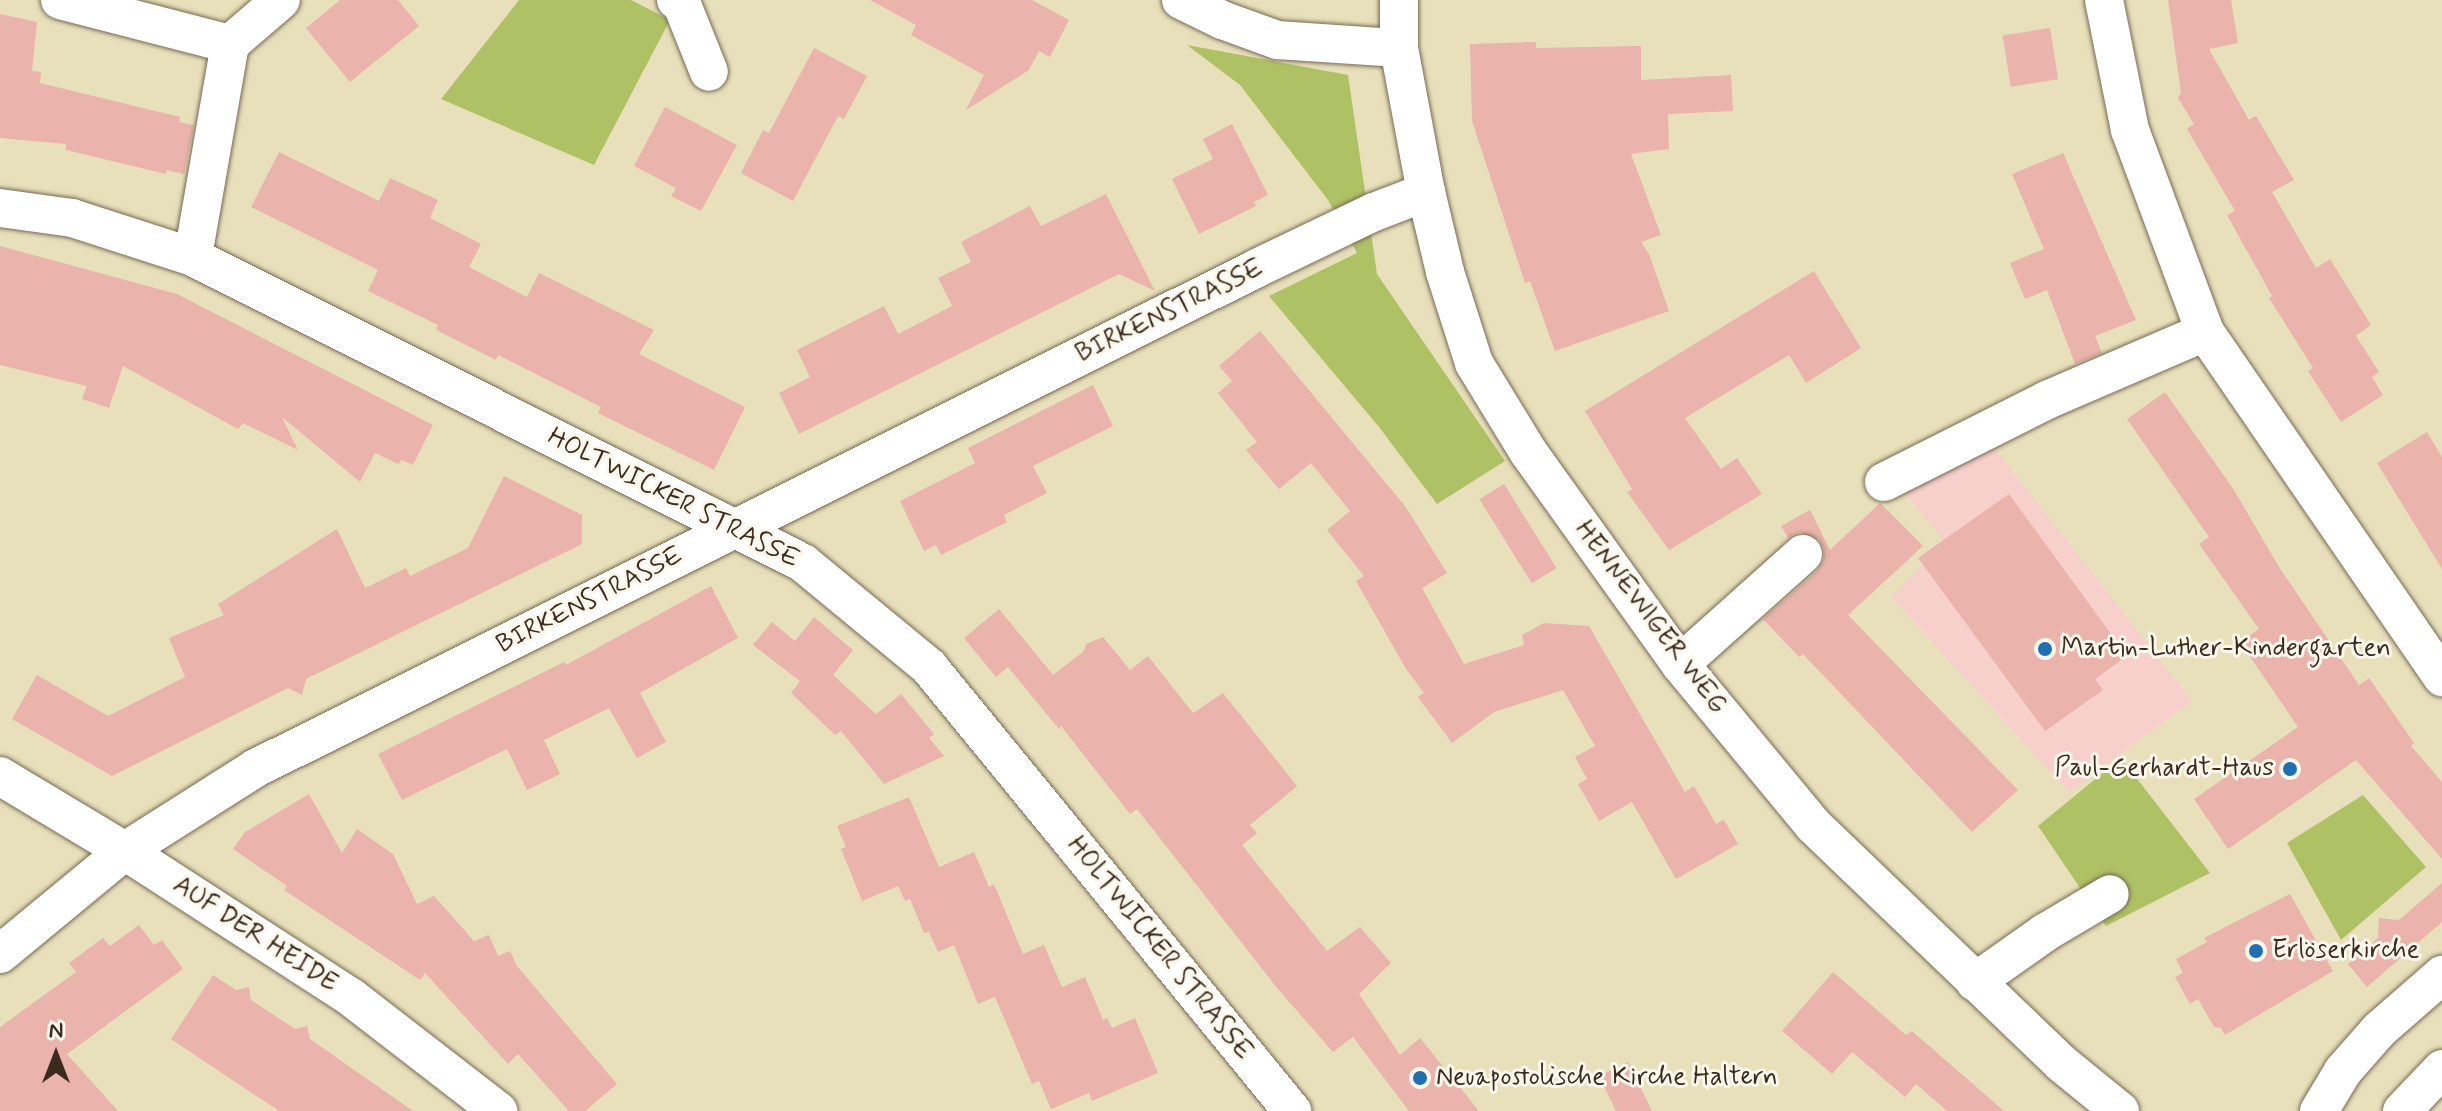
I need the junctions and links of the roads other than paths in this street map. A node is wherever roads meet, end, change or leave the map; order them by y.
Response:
1 (60, 0) edge
2 (281, 0) edge
3 (676, 0) edge
4 (1181, 0) edge
5 (1399, 0) edge
6 (2104, 0) edge
7 (230, 44) junction
8 (1399, 48) junction
9 (709, 72) dead end
10 (1426, 192) junction
11 (0, 208) edge
12 (193, 257) junction
13 (2205, 332) junction
14 (1884, 482) dead end
15 (736, 528) junction
16 (1803, 554) dead end
17 (1680, 664) junction
18 (2442, 677) edge
19 (0, 776) edge
20 (125, 851) junction
21 (2110, 894) dead end
22 (0, 954) edge
23 (2442, 975) edge
24 (1975, 982) junction
25 (2442, 1069) edge
26 (498, 1111) edge
27 (1292, 1111) edge
28 (2120, 1111) edge
29 (2319, 1111) edge
30 (2402, 1111) edge

1 - 7 street
2 - 7 street
3 - 9 street
4 - 8 street
5 - 8 street, HENNEWIGER WEG
6 - 13 street
7 - 12 street
8 - 10 street, HENNEWIGER WEG
10 - 15 street, BIRKENSTRASSE
10 - 17 street, HENNEWIGER WEG
11 - 12 street, HOLTWICKER STRASSE
12 - 15 street, HOLTWICKER STRASSE
13 - 14 street
13 - 18 street
15 - 20 street, BIRKENSTRASSE
15 - 27 street, HOLTWICKER STRASSE
16 - 17 street
17 - 24 street, HENNEWIGER WEG
19 - 20 street, AUF DER HEIDE
20 - 22 street, BIRKENSTRASSE
20 - 26 street, AUF DER HEIDE
21 - 24 street
23 - 29 street
24 - 28 street, HENNEWIGER WEG
25 - 30 street

